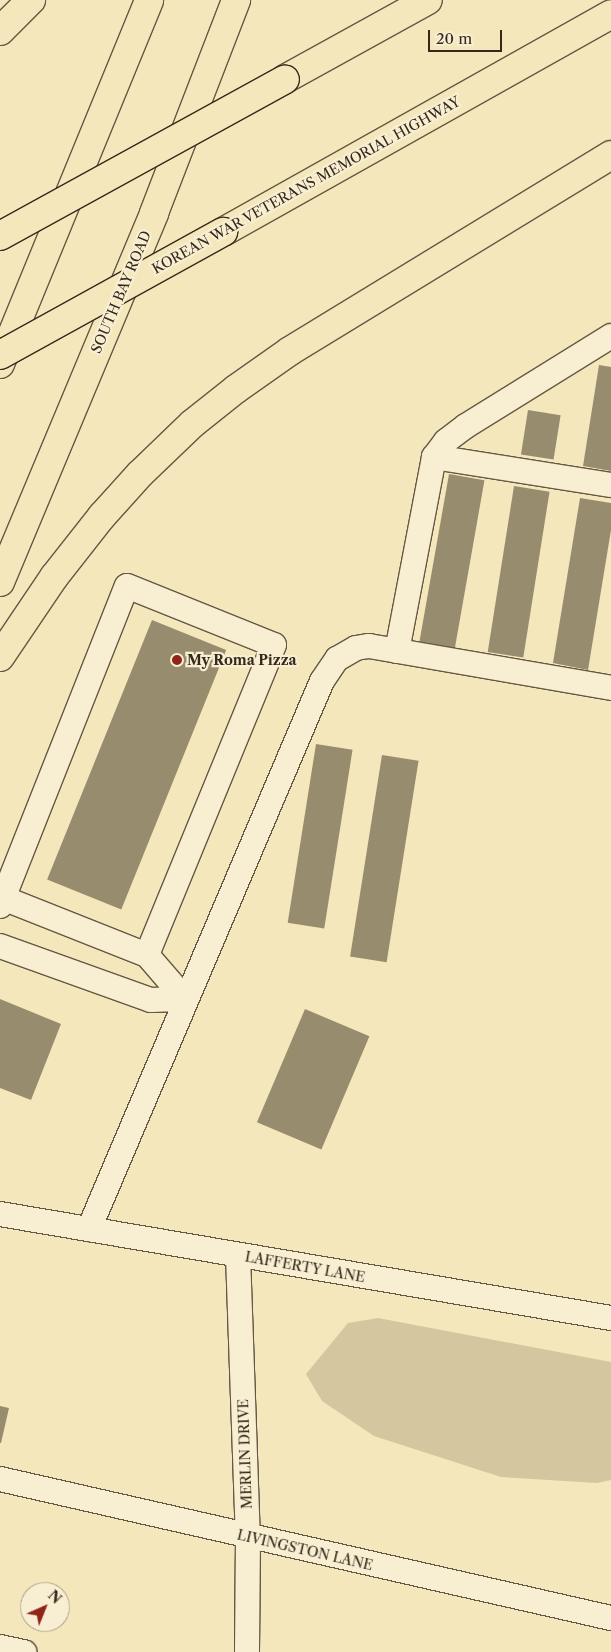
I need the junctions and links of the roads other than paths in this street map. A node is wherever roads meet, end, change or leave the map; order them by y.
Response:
1 (31, 0) edge
2 (149, 0) edge
3 (236, 0) edge
4 (428, 0) edge
5 (611, 14) edge
6 (0, 31) edge
7 (611, 155) edge
8 (0, 236) edge
9 (611, 336) edge
10 (0, 355) edge
11 (0, 364) edge
12 (434, 456) junction
13 (611, 485) edge
14 (0, 582) edge
15 (397, 651) junction
16 (0, 657) edge
17 (611, 688) edge
18 (2, 902) edge
19 (0, 946) edge
20 (147, 955) junction
21 (185, 999) junction
22 (0, 1214) edge
23 (89, 1229) junction
24 (238, 1255) junction
25 (611, 1318) edge
26 (0, 1479) edge
27 (248, 1537) junction
28 (611, 1618) edge
29 (0, 1647) edge
30 (24, 1652) edge
31 (247, 1652) edge

1 - 6 highway
2 - 11 highway
3 - 14 highway, SOUTH BAY ROAD
4 - 8 highway, bridge
5 - 10 highway, KOREAN WAR VETERANS MEMORIAL HIGHWAY, bridge
7 - 16 highway
9 - 12 street
12 - 13 street
12 - 15 street
15 - 17 street
15 - 21 street
18 - 20 street
18 - 20 street
19 - 21 street
20 - 21 street
21 - 23 street
22 - 23 street, LAFFERTY LANE
23 - 24 street, LAFFERTY LANE
24 - 25 street, LAFFERTY LANE
24 - 27 street, MERLIN DRIVE
26 - 27 street, LIVINGSTON LANE
27 - 28 street, LIVINGSTON LANE
27 - 31 street, MERLIN DRIVE
29 - 30 street

